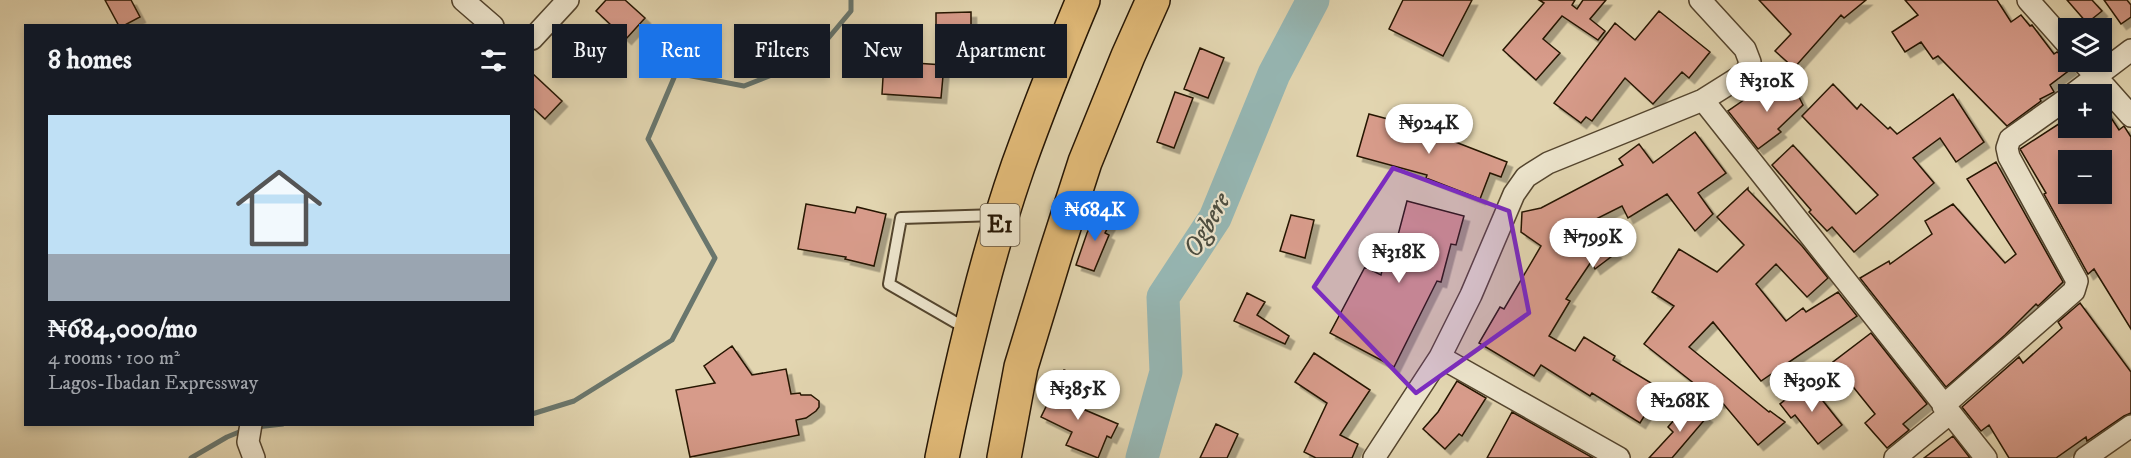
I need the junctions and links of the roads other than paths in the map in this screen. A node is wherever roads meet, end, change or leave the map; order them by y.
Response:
1 (463, 0) edge
2 (568, 0) edge
3 (1083, 0) edge
4 (1153, 0) edge
5 (1700, 0) edge
6 (2028, 0) edge
7 (491, 24) edge
8 (2058, 34) edge
9 (534, 37) edge
10 (2131, 50) edge
11 (2093, 72) edge
12 (2098, 77) junction
13 (2088, 84) edge
14 (1703, 100) junction
15 (2058, 105) edge
16 (2131, 116) edge
17 (1003, 215) junction
18 (970, 330) junction
19 (1440, 357) junction
20 (1946, 410) junction
21 (251, 426) edge
22 (2131, 426) edge
23 (254, 458) edge
24 (942, 458) edge
25 (1004, 458) edge
26 (1374, 458) edge
27 (1619, 458) edge
28 (1895, 458) edge
29 (1986, 458) edge
30 (2085, 458) edge

1 - 7 street
2 - 9 street
3 - 17 highway, E1
4 - 25 highway, E1
5 - 14 street
6 - 8 street
10 - 12 street
11 - 12 street
12 - 13 street
12 - 16 street
14 - 19 street
14 - 20 street
15 - 20 street
17 - 18 highway, E1
17 - 18 lane
18 - 24 highway, E1
19 - 26 street
19 - 27 street
20 - 28 street
20 - 29 street
21 - 23 street
22 - 30 street

